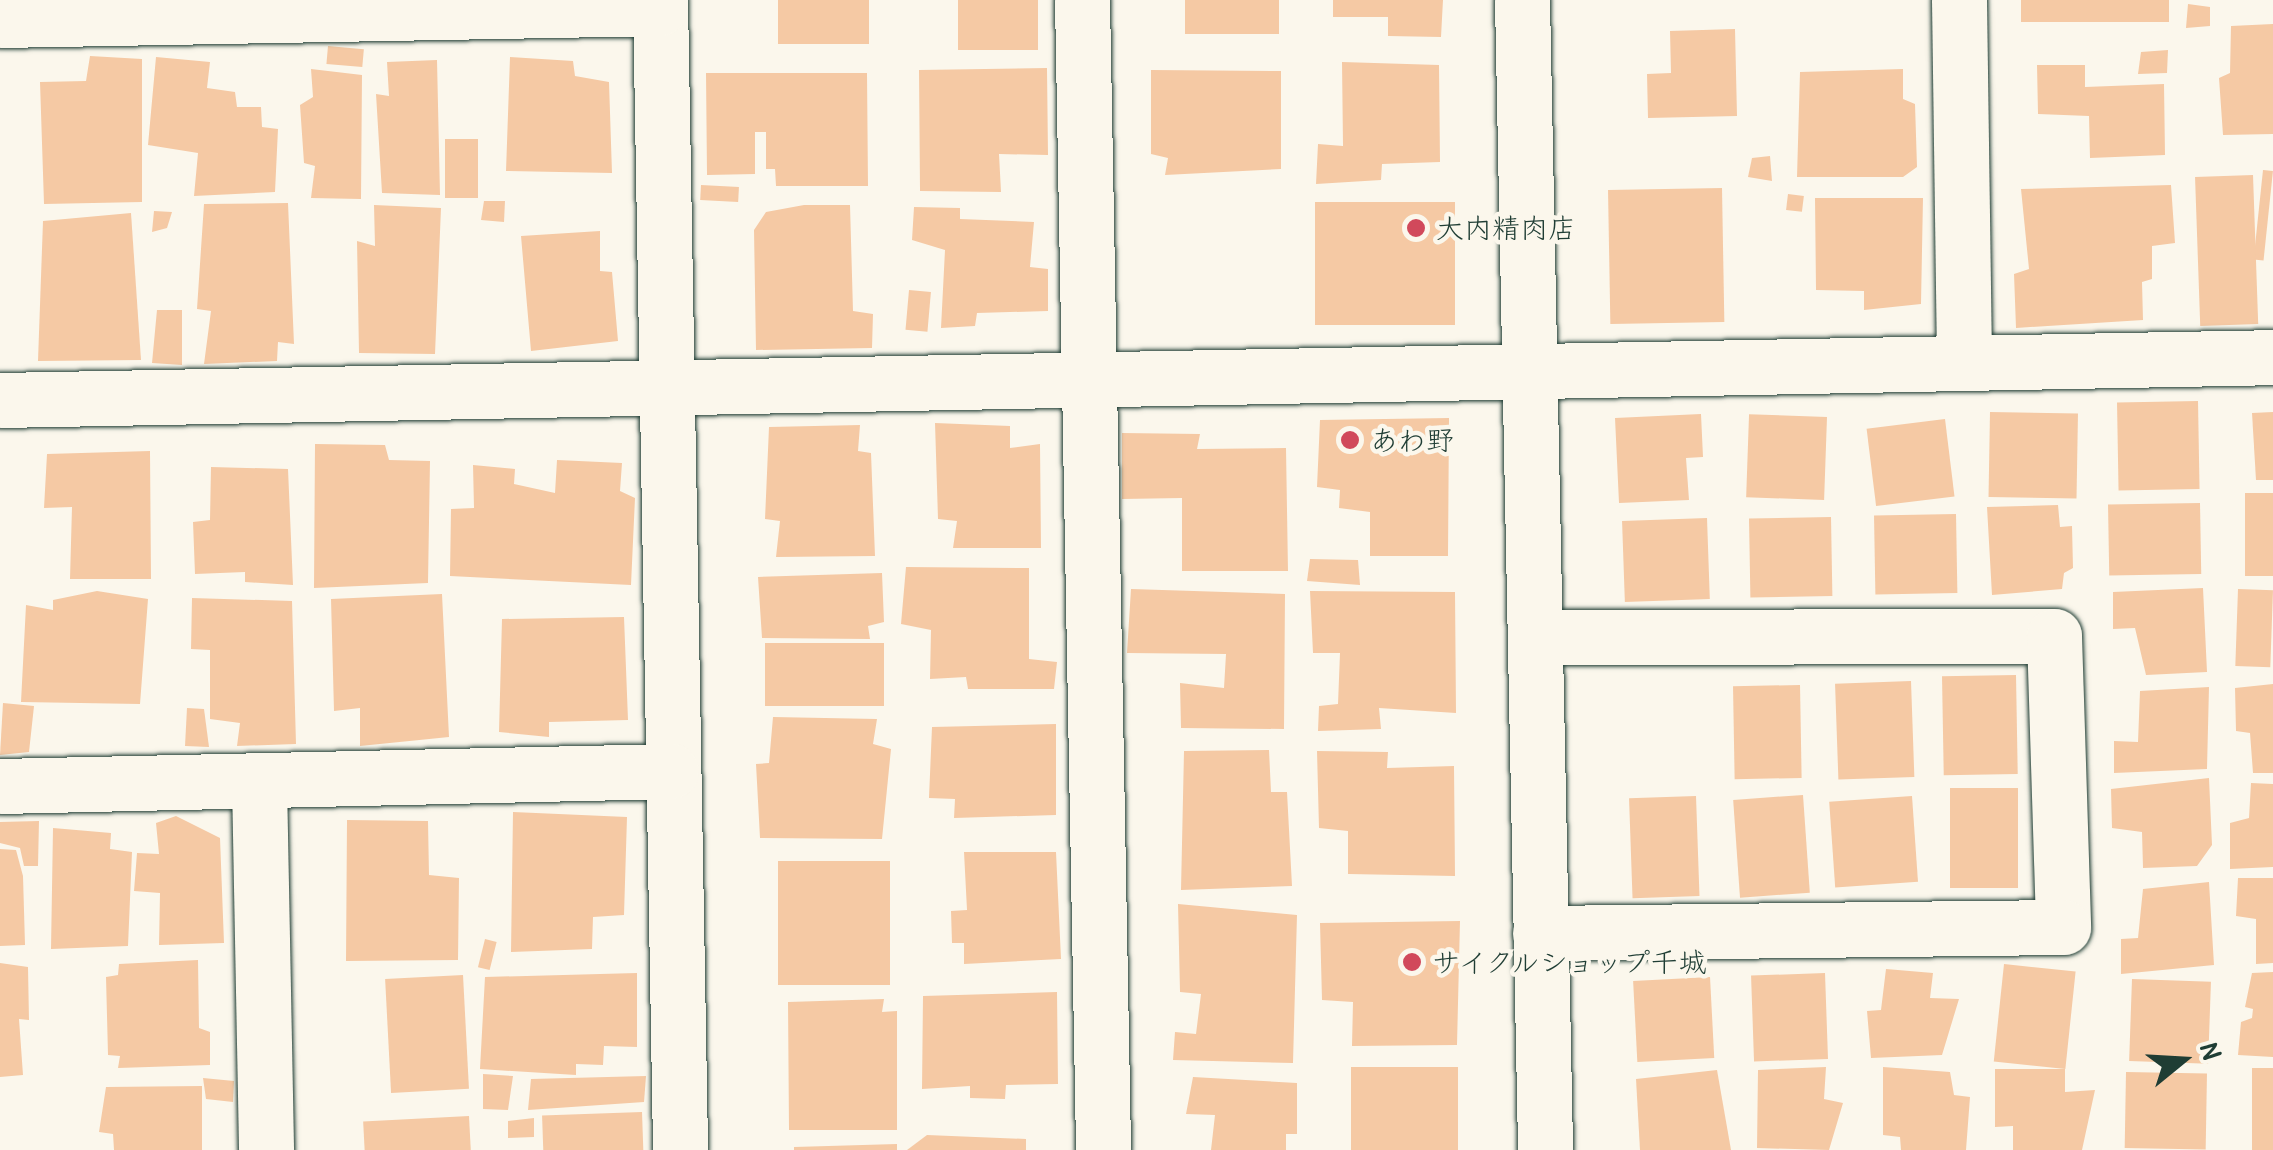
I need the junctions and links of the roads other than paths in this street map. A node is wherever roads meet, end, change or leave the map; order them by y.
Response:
1 (1082, 0) edge
2 (1522, 0) edge
3 (1959, 0) edge
4 (660, 4) edge
5 (249, 8) edge
6 (0, 20) edge
7 (2273, 357) edge
8 (1964, 362) junction
9 (1528, 372) junction
10 (1089, 383) junction
11 (668, 390) junction
12 (0, 400) edge
13 (1537, 637) junction
14 (672, 771) junction
15 (259, 782) junction
16 (0, 786) edge
17 (1540, 933) junction
18 (266, 1150) edge
19 (680, 1150) edge
20 (1103, 1150) edge
21 (1545, 1150) edge

1 - 10 street
2 - 9 street
3 - 8 street
4 - 5 street
4 - 11 street
5 - 6 street
7 - 8 street
8 - 9 street
9 - 10 street
9 - 13 street
10 - 11 street
10 - 20 street
11 - 12 street
11 - 14 street
13 - 17 street
13 - 17 street
14 - 15 street
14 - 19 street
15 - 16 street
15 - 18 street
17 - 21 street

